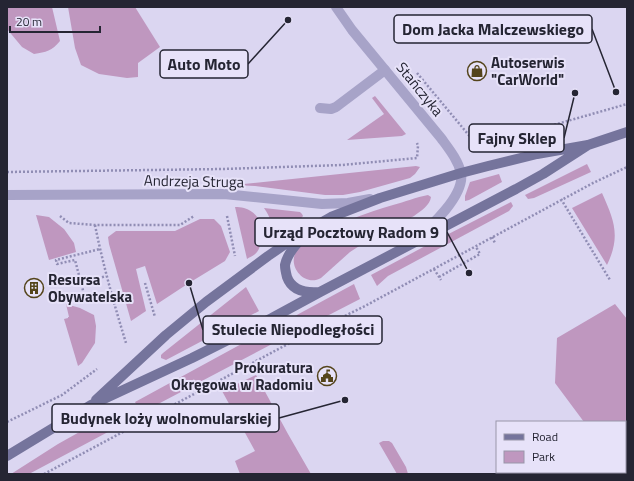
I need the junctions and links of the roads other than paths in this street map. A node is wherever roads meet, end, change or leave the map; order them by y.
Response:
1 (336, 7) edge
2 (385, 70) junction
3 (320, 108) dead end
4 (627, 132) edge
5 (588, 146) junction
6 (461, 173) junction
7 (7, 195) edge
8 (380, 198) junction
9 (311, 228) junction
10 (405, 247) junction
11 (320, 292) junction
12 (91, 405) junction
13 (7, 456) edge

1 - 2 street, Stańczyka
2 - 3 street
2 - 6 street, Stańczyka
4 - 5 street
5 - 6 street
5 - 10 street
6 - 8 street
6 - 10 street
7 - 8 street, Andrzeja Struga
8 - 9 street
9 - 11 street
9 - 12 street
10 - 11 street
11 - 12 street
12 - 13 street

